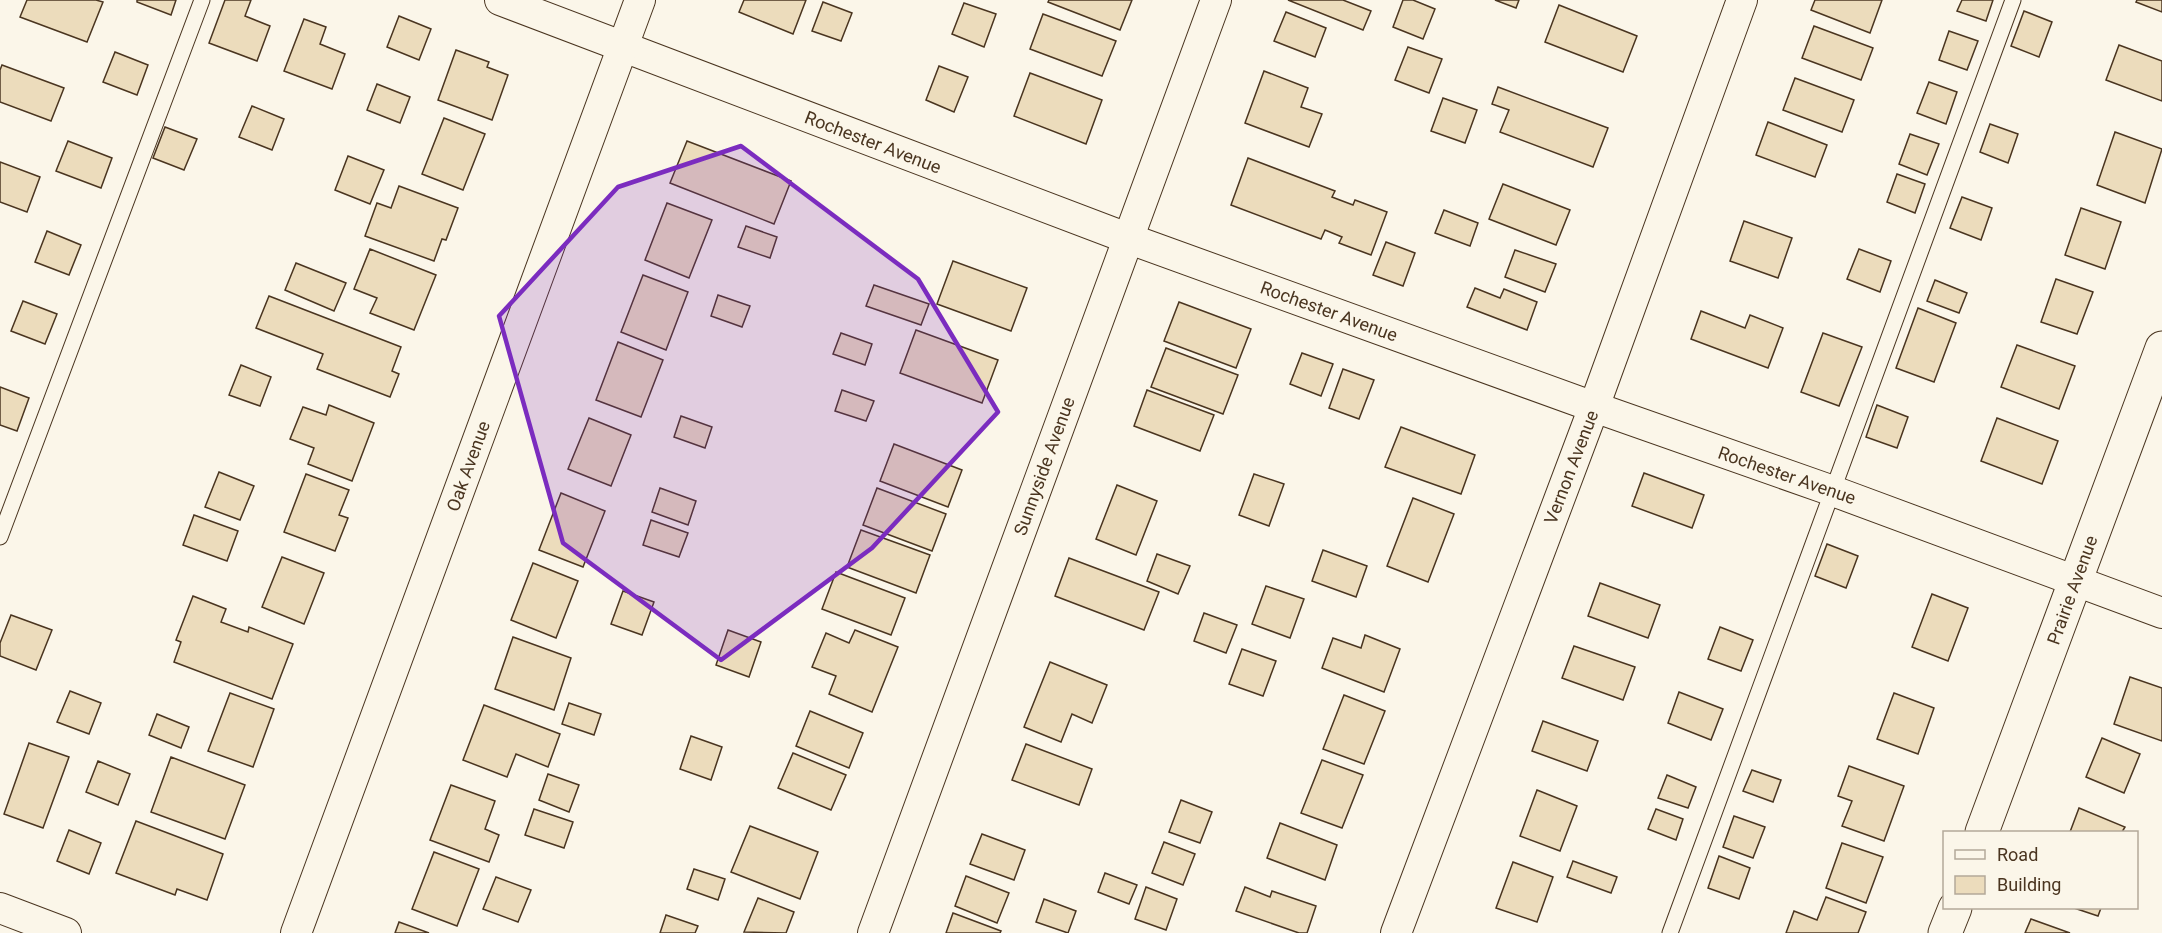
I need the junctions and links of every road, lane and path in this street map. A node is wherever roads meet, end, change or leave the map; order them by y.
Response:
1 (202, 0) edge
2 (500, 0) edge
3 (640, 0) edge
4 (1216, 0) edge
5 (1742, 0) edge
6 (2013, 0) edge
7 (622, 48) junction
8 (1128, 238) junction
9 (2162, 348) edge
10 (1594, 407) junction
11 (1833, 491) junction
12 (0, 537) edge
13 (2075, 580) junction
14 (2162, 613) edge
15 (1982, 831) edge
16 (0, 908) edge
17 (1954, 909) edge
18 (66, 933) edge
19 (296, 933) edge
20 (873, 933) edge
21 (1396, 933) edge
22 (1670, 933) edge
23 (1945, 933) edge

1 - 12 lane
2 - 7 street, Rochester Avenue
3 - 7 street, Oak Avenue
4 - 8 street, Sunnyside Avenue
5 - 10 street, Vernon Avenue
6 - 11 lane
7 - 8 street, Rochester Avenue
7 - 19 street, Oak Avenue
8 - 10 street, Rochester Avenue
8 - 20 street, Sunnyside Avenue
9 - 13 street, Prairie Avenue
10 - 11 street, Rochester Avenue
10 - 21 street, Vernon Avenue
11 - 13 street, Rochester Avenue
11 - 22 lane
13 - 14 street, Rochester Avenue
13 - 15 street, Prairie Avenue
16 - 18 street
17 - 23 street

